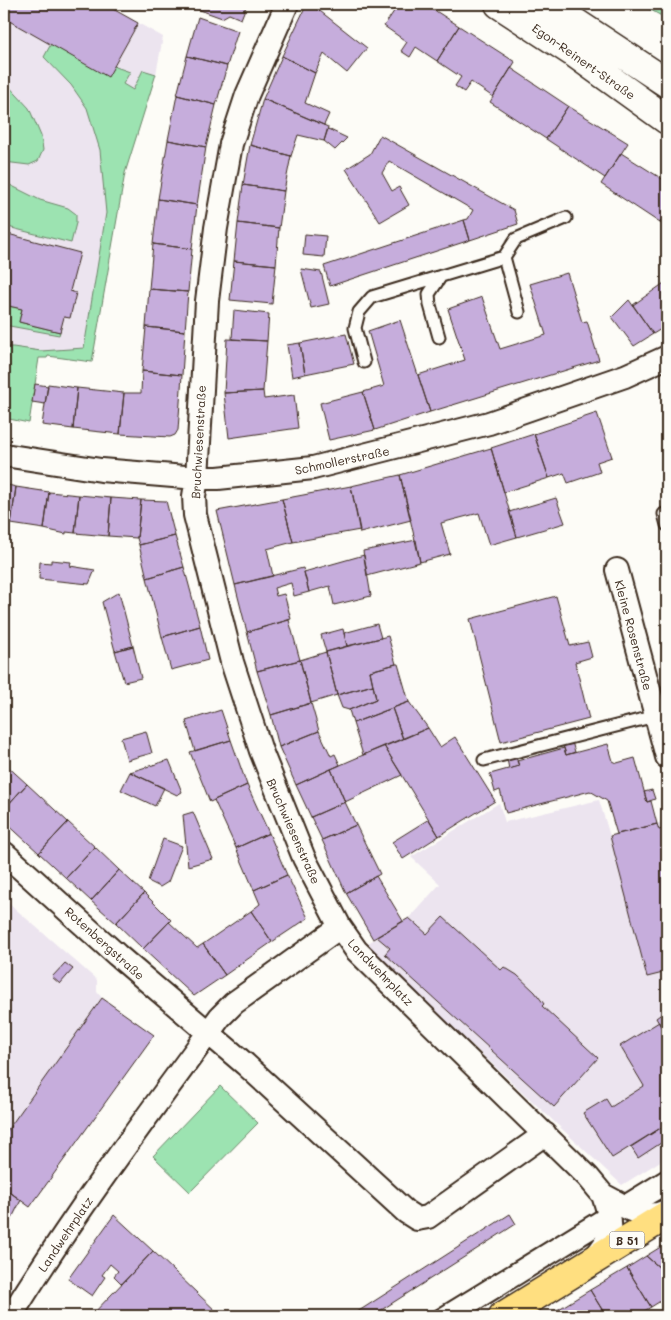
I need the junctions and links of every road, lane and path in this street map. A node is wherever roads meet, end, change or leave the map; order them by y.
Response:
1 (287, 4) edge
2 (499, 4) edge
3 (547, 4) edge
4 (667, 84) edge
5 (667, 120) edge
6 (566, 218) dead end
7 (504, 257) junction
8 (441, 276) junction
9 (519, 312) dead end
10 (439, 337) dead end
11 (667, 357) edge
12 (364, 362) dead end
13 (4, 455) edge
14 (197, 478) junction
15 (617, 570) dead end
16 (655, 716) junction
17 (667, 757) edge
18 (484, 760) dead end
19 (4, 853) edge
20 (340, 927) junction
21 (209, 1032) junction
22 (544, 1134) junction
23 (667, 1175) edge
24 (667, 1188) edge
25 (614, 1208) junction
26 (667, 1211) edge
27 (667, 1215) edge
28 (588, 1265) junction
29 (11, 1316) edge
30 (438, 1316) edge
31 (457, 1316) edge
32 (503, 1316) edge

1 - 14 street, Bruchwiesenstraße
2 - 5 main road, Egon-Reinert-Straße
3 - 4 main road, Egon-Reinert-Straße
6 - 7 lane
7 - 8 lane
7 - 9 lane
8 - 10 lane
8 - 12 lane
11 - 14 street, Schmollerstraße
13 - 14 street, Schmollerstraße
14 - 20 street, Bruchwiesenstraße
15 - 16 street, Kleine Rosenstraße
16 - 17 street, Kleine Rosenstraße
16 - 18 lane
19 - 21 street, Rotenbergstraße
20 - 21 street, Landwehrplatz
20 - 22 street, Landwehrplatz
21 - 22 street
21 - 29 street, Landwehrplatz
22 - 25 street, Landwehrplatz
23 - 25 lane
24 - 25 lane
25 - 26 street
25 - 28 street
25 - 30 lane
25 - 31 lane
27 - 28 main road, B 51
28 - 32 main road, B 51

